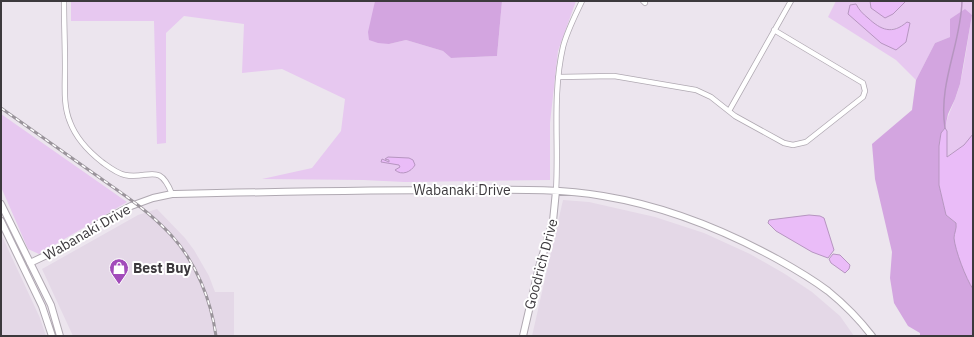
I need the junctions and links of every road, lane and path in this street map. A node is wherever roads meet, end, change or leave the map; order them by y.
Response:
1 (64, 1) edge
2 (582, 1) edge
3 (791, 1) edge
4 (774, 30) junction
5 (558, 77) junction
6 (729, 111) junction
7 (556, 191) junction
8 (172, 194) junction
9 (1, 204) edge
10 (1, 221) edge
11 (30, 263) junction
12 (52, 336) edge
13 (60, 336) edge
14 (523, 336) edge
15 (872, 336) edge

1 - 8 street
2 - 5 street
3 - 4 street
4 - 6 street
4 - 6 street
5 - 6 street
5 - 7 street
7 - 8 street, Wabanaki Drive
7 - 14 street, Goodrich Drive
7 - 15 street, Wabanaki Drive
8 - 11 street, Wabanaki Drive
9 - 11 street
10 - 12 street
11 - 13 street

